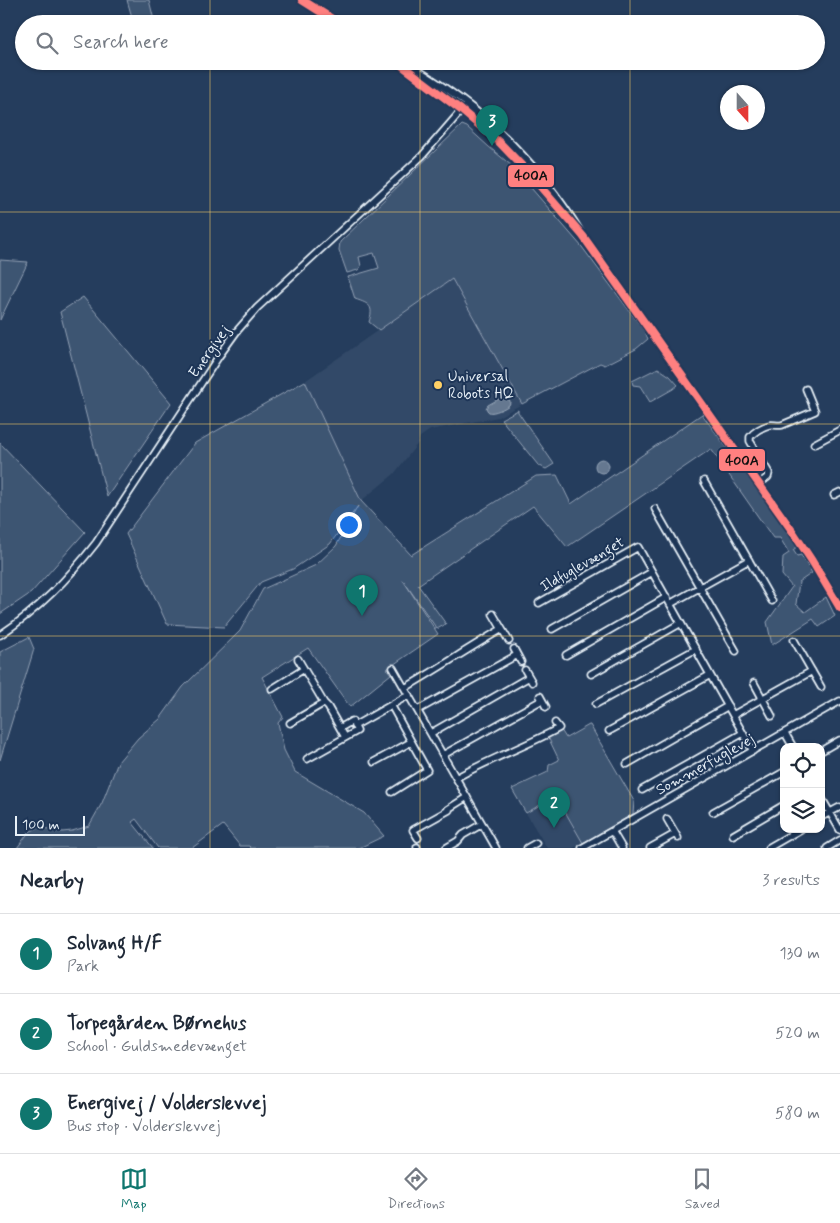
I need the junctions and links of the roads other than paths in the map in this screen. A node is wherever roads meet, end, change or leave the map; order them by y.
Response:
1 (302, 0) edge
2 (326, 15) edge
3 (408, 70) edge
4 (417, 70) edge
5 (467, 104) junction
6 (461, 110) junction
7 (549, 186) junction
8 (583, 236) junction
9 (806, 389) dead end
10 (840, 430) edge
11 (814, 444) dead end
12 (704, 481) dead end
13 (759, 484) junction
14 (655, 509) dead end
15 (749, 560) junction
16 (652, 572) junction
17 (700, 587) junction
18 (667, 597) junction
19 (772, 601) dead end
20 (540, 602) dead end
21 (670, 604) junction
22 (840, 608) edge
23 (493, 614) dead end
24 (681, 623) junction
25 (502, 629) junction
26 (552, 629) dead end
27 (0, 635) edge
28 (794, 640) dead end
29 (509, 641) dead end
30 (696, 649) junction
31 (736, 651) dead end
32 (566, 655) dead end
33 (298, 659) dead end
34 (521, 662) dead end
35 (393, 668) dead end
36 (304, 669) junction
37 (525, 670) dead end
38 (812, 671) junction
39 (591, 674) dead end
40 (710, 675) junction
41 (754, 683) dead end
42 (821, 687) dead end
43 (272, 688) dead end
44 (405, 688) junction
45 (409, 695) junction
46 (763, 699) junction
47 (840, 701) edge
48 (324, 703) junction
49 (596, 704) dead end
50 (391, 705) junction
51 (728, 706) junction
52 (546, 707) dead end
53 (418, 710) junction
54 (733, 715) junction
55 (772, 716) dead end
56 (555, 722) dead end
57 (290, 723) dead end
58 (354, 726) junction
59 (340, 728) junction
60 (609, 732) dead end
61 (785, 732) junction
62 (431, 733) junction
63 (743, 733) junction
64 (345, 737) junction
65 (840, 740) edge
66 (411, 742) junction
67 (791, 743) edge
68 (825, 749) edge
69 (753, 751) junction
70 (443, 755) junction
71 (307, 759) dead end
72 (374, 762) dead end
73 (632, 764) dead end
74 (780, 774) edge
75 (456, 778) junction
76 (392, 792) dead end
77 (652, 795) dead end
78 (467, 797) junction
79 (825, 804) edge
80 (780, 807) edge
81 (840, 807) edge
82 (714, 812) dead end
83 (830, 812) junction
84 (825, 815) edge
85 (667, 819) dead end
86 (482, 824) junction
87 (612, 830) junction
88 (840, 830) edge
89 (793, 833) edge
90 (733, 834) dead end
91 (418, 838) dead end
92 (840, 840) edge
93 (536, 843) dead end
94 (446, 848) edge
95 (496, 848) edge
96 (527, 848) edge
97 (582, 848) edge
98 (622, 848) edge
99 (650, 848) edge
100 (768, 848) edge
101 (827, 848) edge

1 - 2 street
3 - 6 street
4 - 5 street
5 - 6 street, Energivej
5 - 7 street
6 - 7 street
6 - 8 street
6 - 27 street, Energivej
7 - 8 street
8 - 13 street
9 - 13 street
10 - 11 street
12 - 15 street
13 - 22 street
14 - 17 street
15 - 17 street
15 - 19 street
16 - 18 street, Ildfuglevænget
16 - 20 street, Ildfuglevænget
16 - 26 street
17 - 21 street
17 - 31 street
18 - 21 street, Ildfuglevænget
18 - 32 street
21 - 24 street, Ildfuglevænget
23 - 25 street
24 - 30 street, Ildfuglevænget
24 - 39 street
25 - 29 street
25 - 44 street
28 - 38 street
30 - 40 street, Ildfuglevænget
30 - 49 street
33 - 36 street
34 - 53 street
35 - 44 street
36 - 43 street
36 - 48 street
37 - 62 street
38 - 42 street
38 - 46 street
40 - 51 street, Ildfuglevænget
40 - 60 street
41 - 46 street
44 - 45 street
45 - 50 street
45 - 53 street
46 - 54 street
46 - 55 street
47 - 61 street, Sommerfuglevej
48 - 57 street
48 - 59 street
50 - 58 street
50 - 66 street
51 - 54 street, Ildfuglevænget
51 - 73 street
52 - 70 street
53 - 62 street
54 - 63 street, Ildfuglevænget
56 - 75 street
58 - 59 street
58 - 64 street
59 - 64 street
61 - 67 street
61 - 69 street, Sommerfuglevej
62 - 70 street
63 - 69 street, Ildfuglevænget
63 - 77 street
64 - 71 street
65 - 68 street
66 - 72 street
66 - 76 street
69 - 87 street, Sommerfuglevej
70 - 75 street
74 - 82 street
75 - 78 street
78 - 86 street
78 - 91 street
79 - 83 street
80 - 90 street
81 - 83 street
83 - 84 street
83 - 88 street
85 - 99 street
86 - 94 street
86 - 95 street
87 - 97 street, Sommerfuglevej
87 - 98 street
89 - 100 street
92 - 101 street
93 - 96 street

